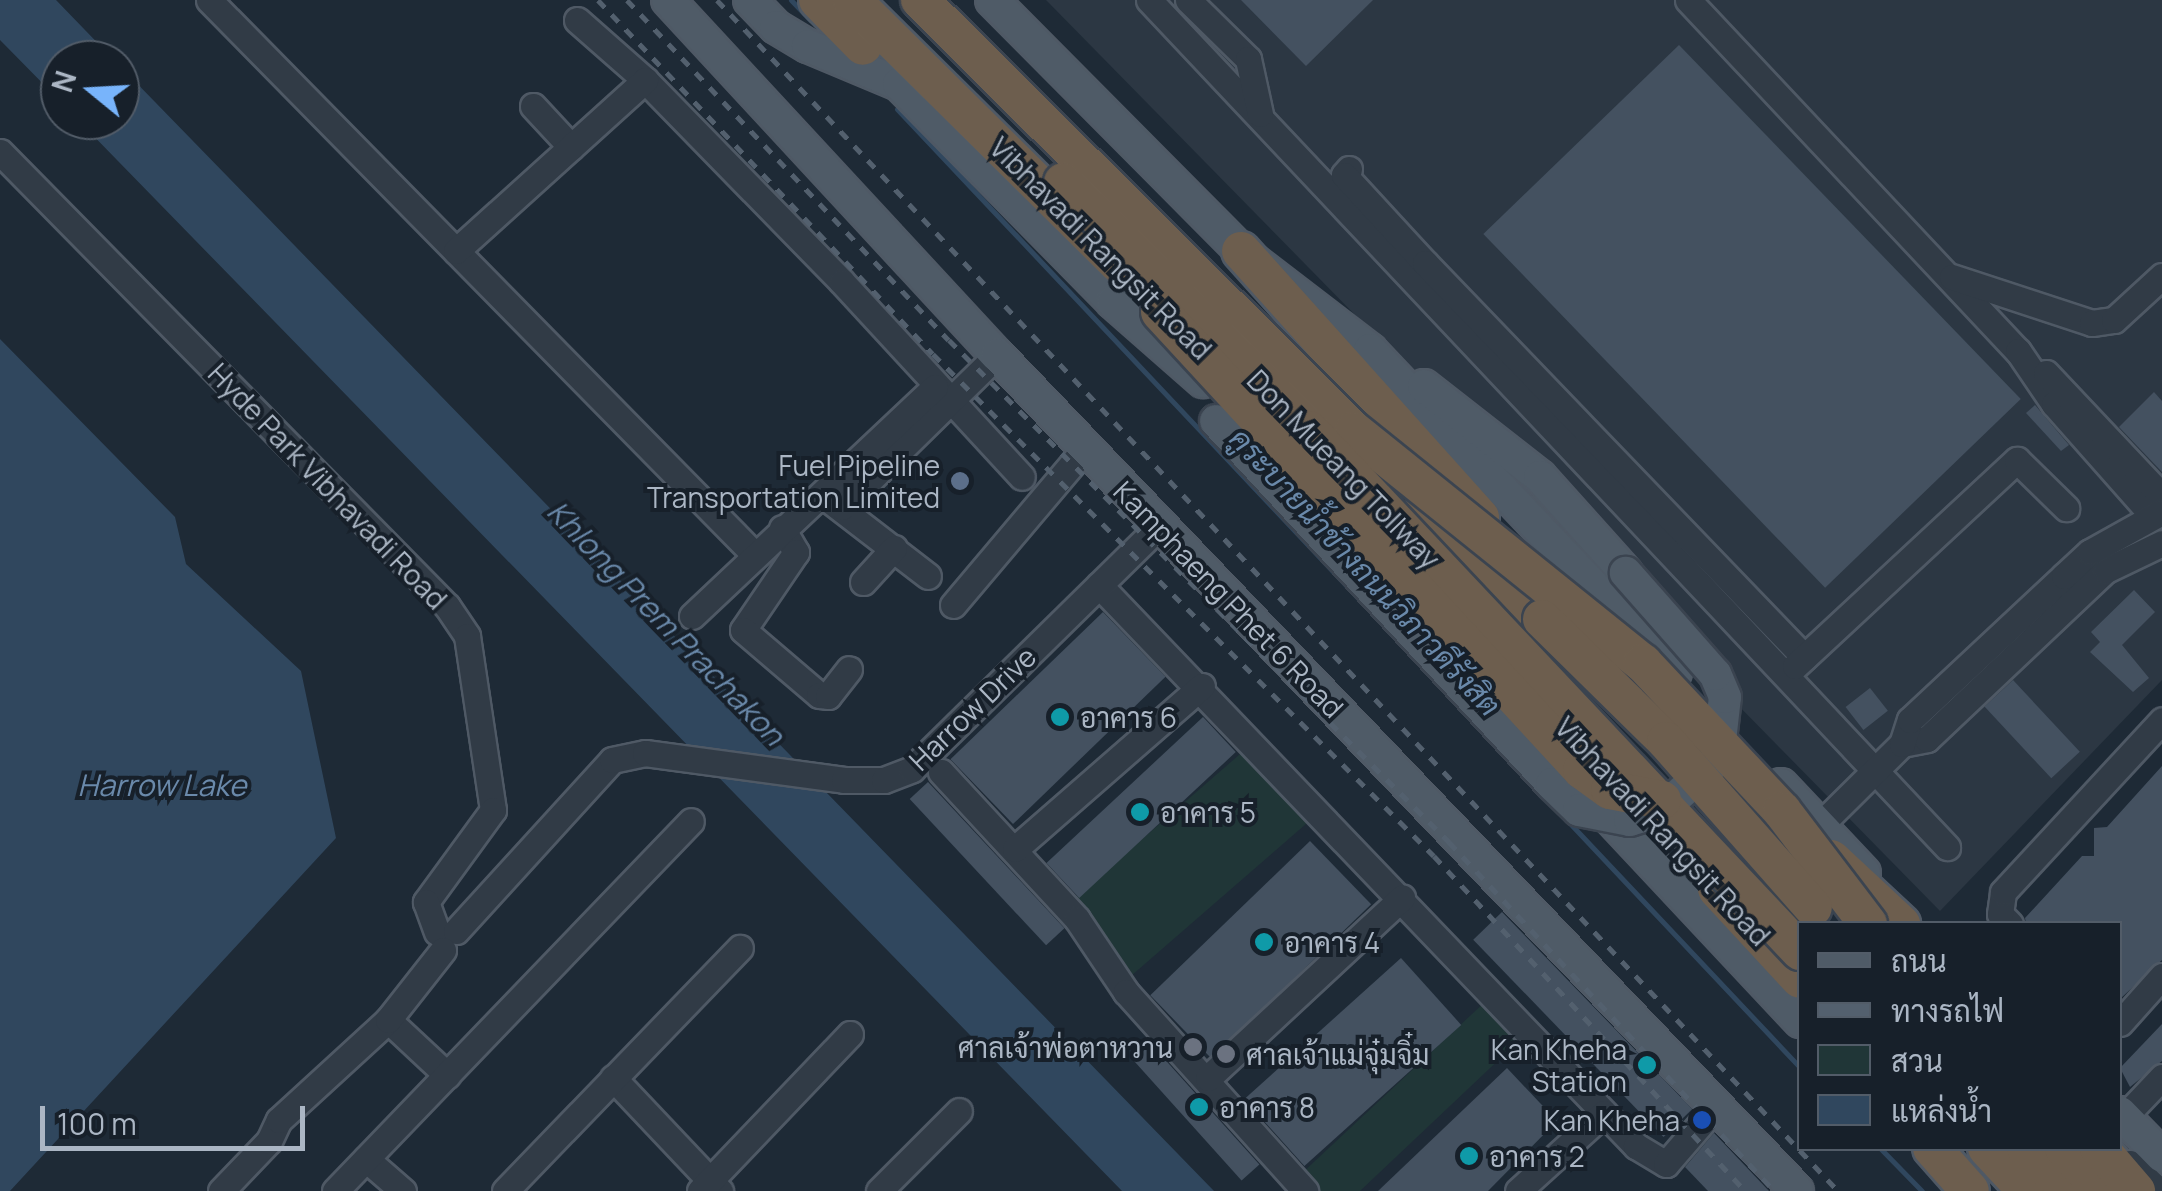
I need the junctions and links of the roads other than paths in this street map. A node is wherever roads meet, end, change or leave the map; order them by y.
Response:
1 (210, 0) edge
2 (668, 0) edge
3 (750, 0) edge
4 (818, 0) edge
5 (852, 0) edge
6 (875, 0) edge
7 (920, 0) edge
8 (934, 0) edge
9 (992, 0) edge
10 (1149, 0) edge
11 (1188, 0) edge
12 (1688, 0) edge
13 (577, 20) dead end
14 (645, 80) junction
15 (900, 84) junction
16 (533, 106) dead end
17 (1260, 114) junction
18 (571, 148) junction
19 (0, 152) edge
20 (1349, 170) dead end
21 (1062, 182) junction
22 (456, 251) junction
23 (1242, 251) junction
24 (1416, 270) junction
25 (1947, 276) junction
26 (2162, 276) edge
27 (1113, 302) junction
28 (1370, 350) junction
29 (996, 355) junction
30 (943, 396) junction
31 (1354, 430) junction
32 (1086, 449) junction
33 (1022, 477) dead end
34 (832, 499) junction
35 (2066, 508) dead end
36 (2159, 508) edge
37 (1159, 526) junction
38 (782, 528) junction
39 (2162, 543) edge
40 (894, 548) junction
41 (754, 554) junction
42 (928, 576) dead end
43 (862, 582) dead end
44 (1099, 584) junction
45 (953, 606) dead end
46 (692, 616) dead end
47 (1804, 657) junction
48 (849, 669) dead end
49 (1784, 677) junction
50 (1202, 686) junction
51 (2162, 720) edge
52 (1902, 744) junction
53 (1874, 771) junction
54 (941, 772) dead end
55 (1677, 799) junction
56 (690, 821) dead end
57 (1819, 826) junction
58 (1948, 847) dead end
59 (1015, 849) junction
60 (1402, 898) junction
61 (1823, 921) edge
62 (1866, 921) edge
63 (1898, 921) edge
64 (1909, 921) edge
65 (2007, 921) edge
66 (1797, 924) edge
67 (445, 938) junction
68 (740, 948) dead end
69 (1797, 948) edge
70 (1797, 976) edge
71 (2162, 976) edge
72 (1797, 1018) edge
73 (2122, 1021) edge
74 (383, 1025) junction
75 (850, 1034) dead end
76 (2162, 1077) edge
77 (613, 1078) junction
78 (1208, 1078) junction
79 (442, 1080) junction
80 (1716, 1106) junction
81 (959, 1111) dead end
82 (1604, 1113) junction
83 (2122, 1124) edge
84 (2122, 1127) edge
85 (2122, 1129) edge
86 (1935, 1151) edge
87 (1990, 1151) edge
88 (2027, 1151) edge
89 (2067, 1151) edge
90 (2102, 1151) edge
91 (2162, 1156) edge
92 (366, 1159) junction
93 (710, 1188) edge
94 (221, 1191) edge
95 (335, 1191) edge
96 (403, 1191) edge
97 (506, 1191) edge
98 (880, 1191) edge
99 (1305, 1191) edge
100 (1518, 1191) edge
101 (1797, 1191) edge
102 (1970, 1191) edge
103 (2028, 1191) edge
104 (2067, 1191) edge
105 (2103, 1191) edge
106 (2136, 1191) edge
107 (2158, 1191) edge

1 - 22 street
2 - 29 main road, Kamphaeng Phet 6 Road
3 - 15 main road
4 - 15 highway
5 - 70 highway, Vibhavadi Rangsit Road
6 - 21 highway, Don Mueang Tollway
7 - 31 highway, Don Mueang Tollway, bridge
8 - 66 highway, Vibhavadi Rangsit Road
9 - 23 main road
10 - 17 street
11 - 17 street
12 - 25 street
13 - 14 street
14 - 18 street
14 - 30 street
15 - 27 main road, Vibhavadi Rangsit Road
16 - 18 street
17 - 24 street
18 - 22 street
19 - 67 street, Hyde Park Vibhavadi Road
20 - 24 street
21 - 55 highway, bridge
21 - 69 highway, Don Mueang Tollway, bridge
22 - 41 street
23 - 28 main road
23 - 63 highway
24 - 47 street
24 - 49 street
25 - 26 street
25 - 36 street
27 - 55 main road, bridge
27 - 72 main road, Vibhavadi Rangsit Road
28 - 55 main road, bridge
28 - 57 main road
29 - 30 street
29 - 32 main road, Kamphaeng Phet 6 Road
30 - 33 street
30 - 34 street
31 - 61 highway, Don Mueang Tollway, bridge
31 - 62 highway, Don Mueang Tollway, bridge
32 - 37 main road, Kamphaeng Phet 6 Road
32 - 45 street
34 - 38 street
34 - 40 street
35 - 47 street
36 - 52 street
37 - 44 street, Harrow Drive
37 - 80 main road, Kamphaeng Phet 6 Road
38 - 41 street
38 - 48 street
39 - 52 street
40 - 42 street
40 - 43 street
41 - 46 street
44 - 50 street
44 - 67 street, Harrow Drive
47 - 49 street
49 - 53 street
50 - 59 street
50 - 60 street
51 - 65 street
52 - 53 street
53 - 57 street
53 - 58 street
54 - 59 street
56 - 79 street
57 - 64 main road
59 - 78 street
60 - 78 street
60 - 82 street
67 - 74 street, Harrow Drive
68 - 77 street
71 - 73 street
74 - 79 street
74 - 94 street, Harrow Drive
75 - 93 street
76 - 83 street
77 - 93 street
77 - 97 street
78 - 99 street
79 - 92 street
80 - 82 street
80 - 101 main road, Kamphaeng Phet 6 Road
81 - 98 street
82 - 100 street
84 - 91 main road
85 - 107 street
86 - 102 highway
87 - 103 highway
88 - 104 highway
89 - 105 highway
90 - 106 highway
92 - 95 street
92 - 96 street

